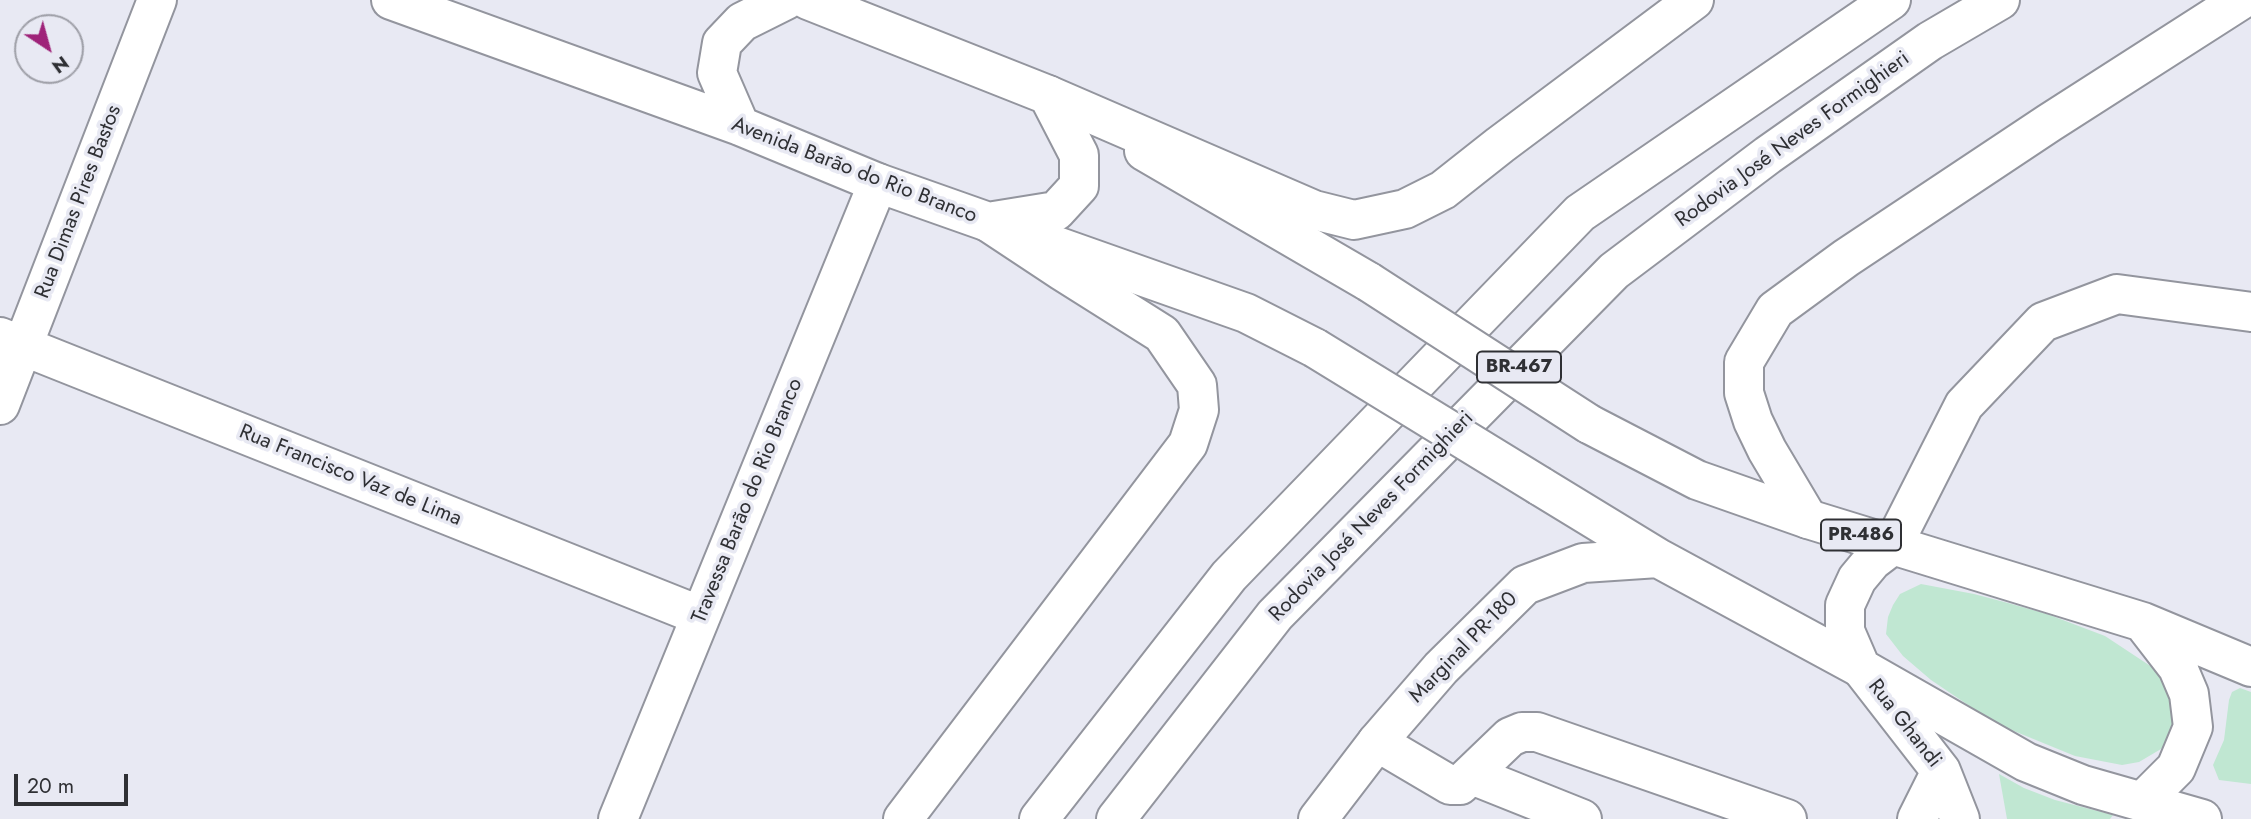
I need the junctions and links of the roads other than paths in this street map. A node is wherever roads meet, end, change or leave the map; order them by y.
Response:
1 (158, 0) edge
2 (391, 0) edge
3 (786, 0) edge
4 (808, 0) edge
5 (1694, 0) edge
6 (1891, 0) edge
7 (2000, 0) edge
8 (2241, 0) edge
9 (1048, 95) junction
10 (740, 127) junction
11 (878, 183) junction
12 (988, 222) junction
13 (2251, 312) edge
14 (12, 341) edge
15 (0, 405) edge
16 (1808, 519) junction
17 (1893, 545) junction
18 (1658, 558) junction
19 (701, 616) junction
20 (2143, 622) junction
21 (2251, 667) edge
22 (1861, 668) junction
23 (1377, 742) junction
24 (1941, 771) junction
25 (1472, 775) junction
26 (2135, 810) edge
27 (618, 819) edge
28 (903, 819) edge
29 (1039, 819) edge
30 (1116, 819) edge
31 (1318, 819) edge
32 (1582, 819) edge
33 (1787, 819) edge
34 (1917, 819) edge
35 (1960, 819) edge
36 (2202, 819) edge

1 - 14 main road, Rua Dimas Pires Bastos
2 - 10 main road, Avenida Barão do Rio Branco
3 - 10 main road
4 - 9 main road
5 - 9 main road
6 - 29 main road, BR-467
7 - 30 main road, Rodovia José Neves Formighieri / BR-467
8 - 16 main road
9 - 12 main road
9 - 16 main road, PR-486, bridge
10 - 11 main road, Avenida Barão do Rio Branco
11 - 12 main road, Avenida Barão do Rio Branco
11 - 19 main road, Travessa Barão do Rio Branco
12 - 18 main road, Avenida Barão do Rio Branco, bridge
12 - 28 main road
13 - 17 main road
14 - 15 main road, Rua Dimas Pires Bastos
14 - 19 main road, Rua Francisco Vaz de Lima
16 - 17 main road, PR-486
17 - 20 main road, PR-486
17 - 22 main road
18 - 22 main road, Avenida Barão do Rio Branco
18 - 23 main road, Marginal PR-180
19 - 27 main road, Travessa Barão do Rio Branco
20 - 21 main road, PR-486
20 - 26 main road
22 - 24 main road, Rua Ghandi
22 - 26 main road, Avenida Barão do Rio Branco
23 - 25 main road
23 - 31 main road, Marginal PR-180
24 - 34 main road
24 - 35 main road, Rua Ghandi
25 - 32 main road
25 - 33 main road
26 - 36 main road, Avenida Barão do Rio Branco

